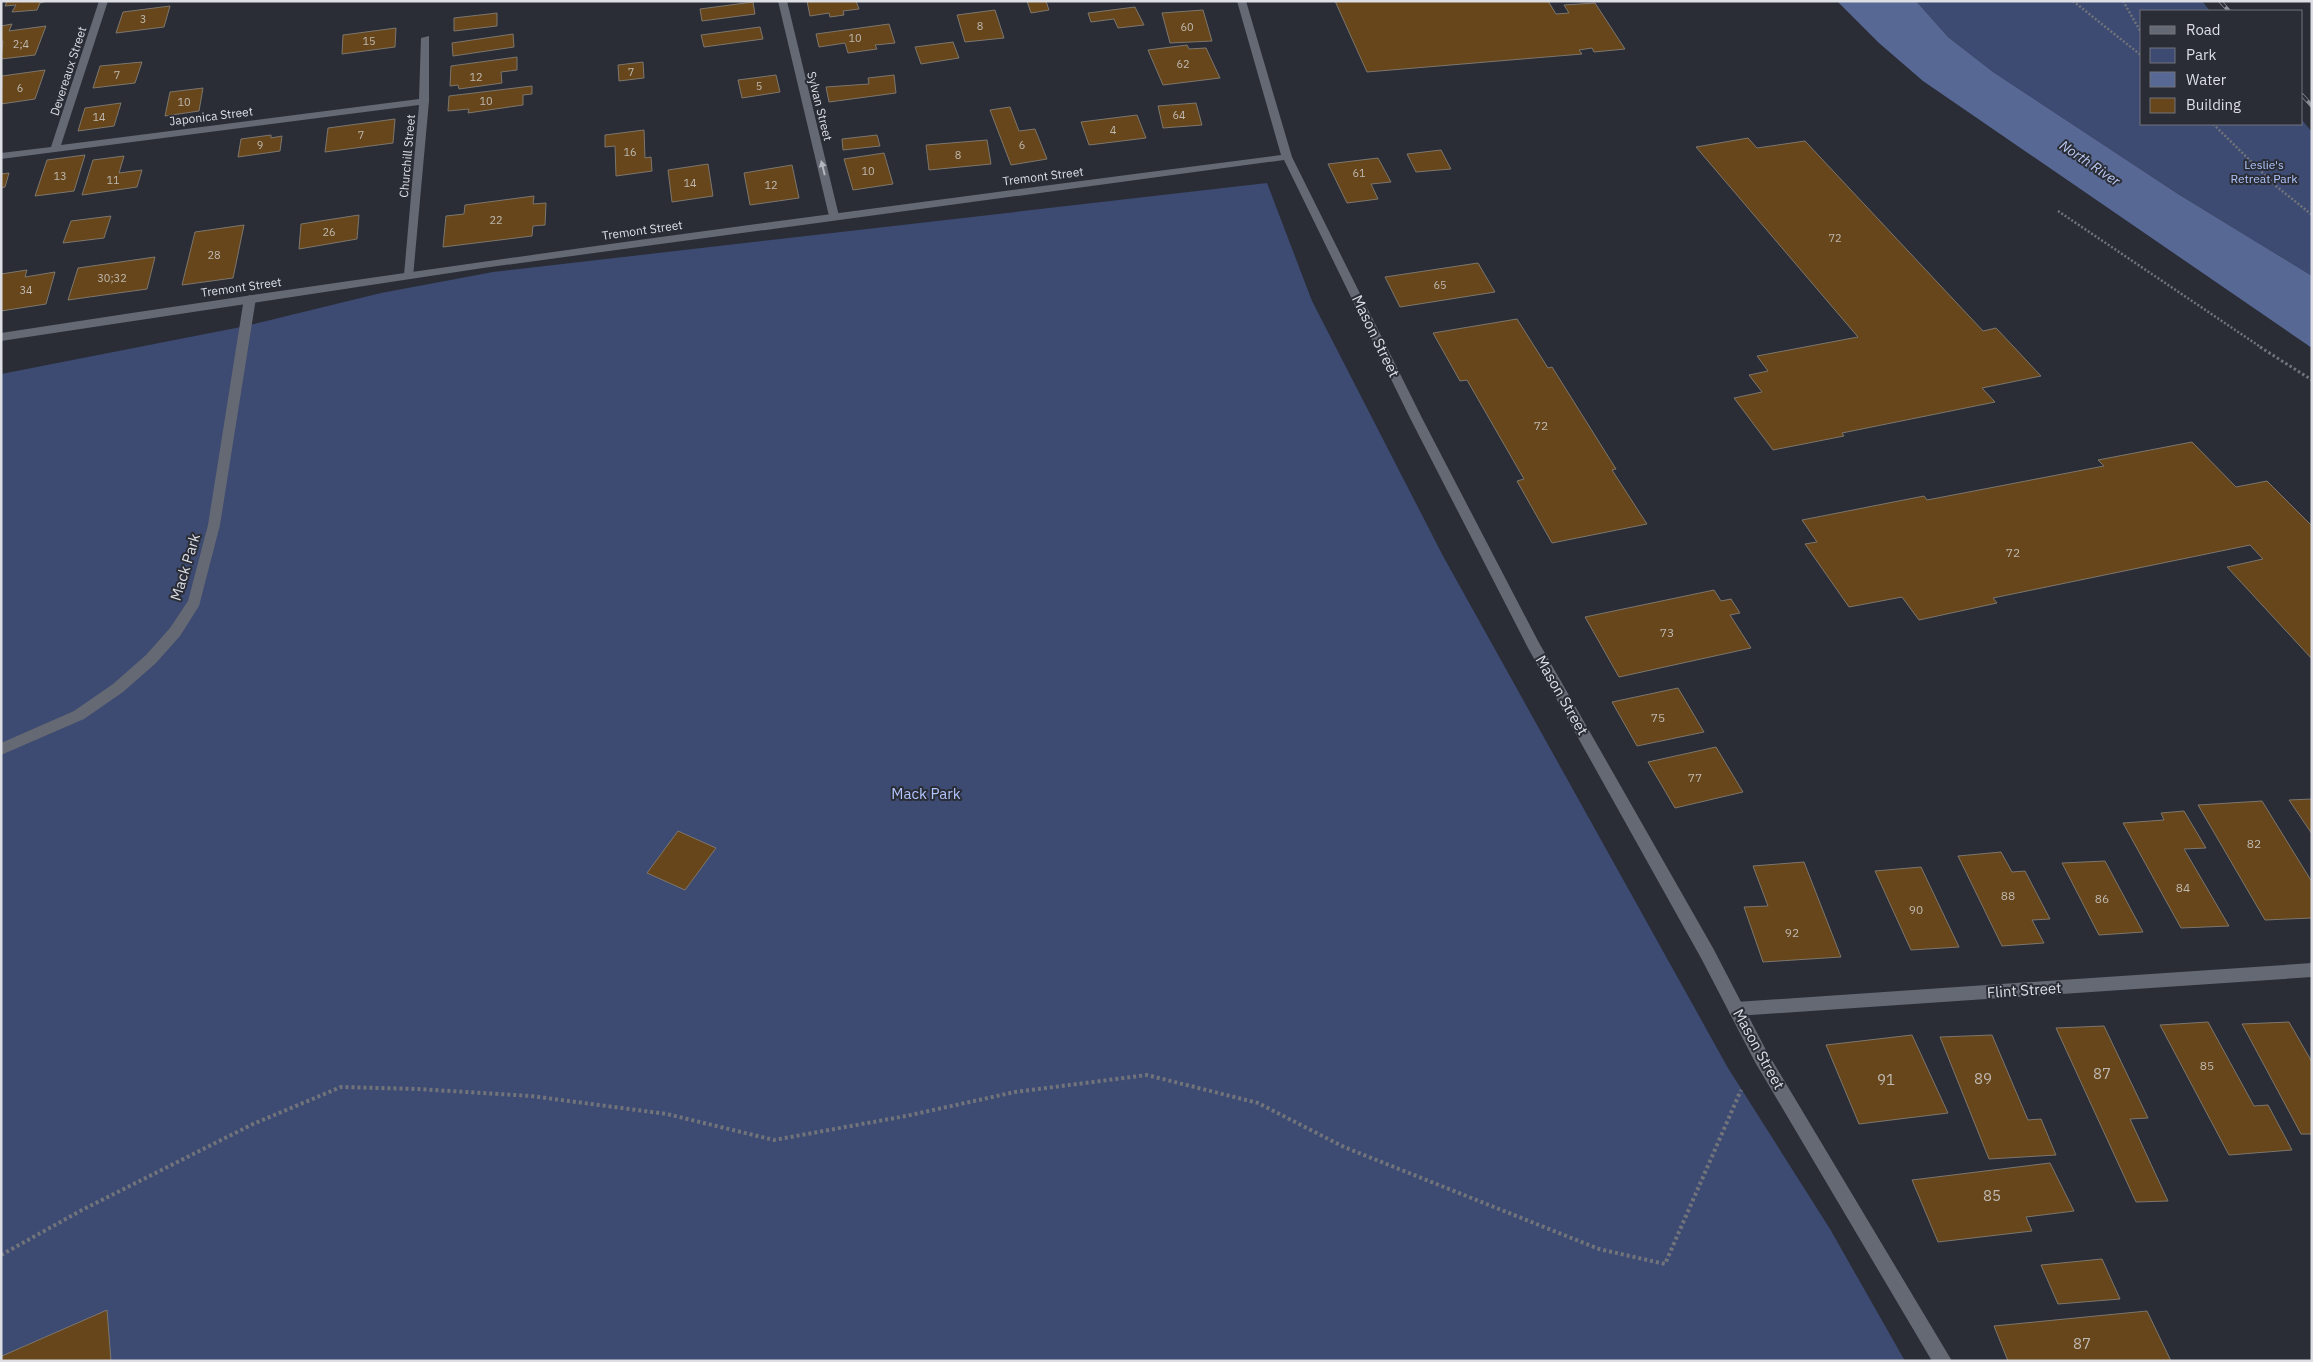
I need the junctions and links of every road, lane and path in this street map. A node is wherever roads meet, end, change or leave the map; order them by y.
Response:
1 (104, 1) edge
2 (782, 1) edge
3 (1241, 1) edge
4 (2073, 1) edge
5 (2123, 1) edge
6 (2140, 31) edge
7 (426, 38) dead end
8 (2140, 54) edge
9 (424, 101) junction
10 (2214, 125) edge
11 (55, 149) junction
12 (1, 156) edge
13 (1287, 157) junction
14 (2058, 211) dead end
15 (2312, 215) edge
16 (834, 216) junction
17 (410, 275) junction
18 (250, 298) junction
19 (1, 337) edge
20 (2312, 380) edge
21 (1, 749) edge
22 (2312, 970) edge
23 (1736, 1009) junction
24 (1762, 1057) junction
25 (1, 1255) edge
26 (1943, 1361) edge

1 - 11 street, Devereaux Street
16 -> 2 street, Sylvan Street
3 - 13 street, Mason Street
4 - 8 path
5 - 6 path
7 - 9 street, Churchill Street
9 - 11 street, Japonica Street
9 - 17 street, Churchill Street
10 - 15 path
11 - 12 street, Japonica Street
13 - 16 street, Tremont Street
13 - 23 street, Mason Street
14 - 20 path
16 - 17 street, Tremont Street
17 - 18 street, Tremont Street
18 - 19 street, Tremont Street
18 - 21 street, Mack Park
22 - 23 street, Flint Street
23 - 24 street, Mason Street
24 - 25 path
24 - 26 street, Mason Street

